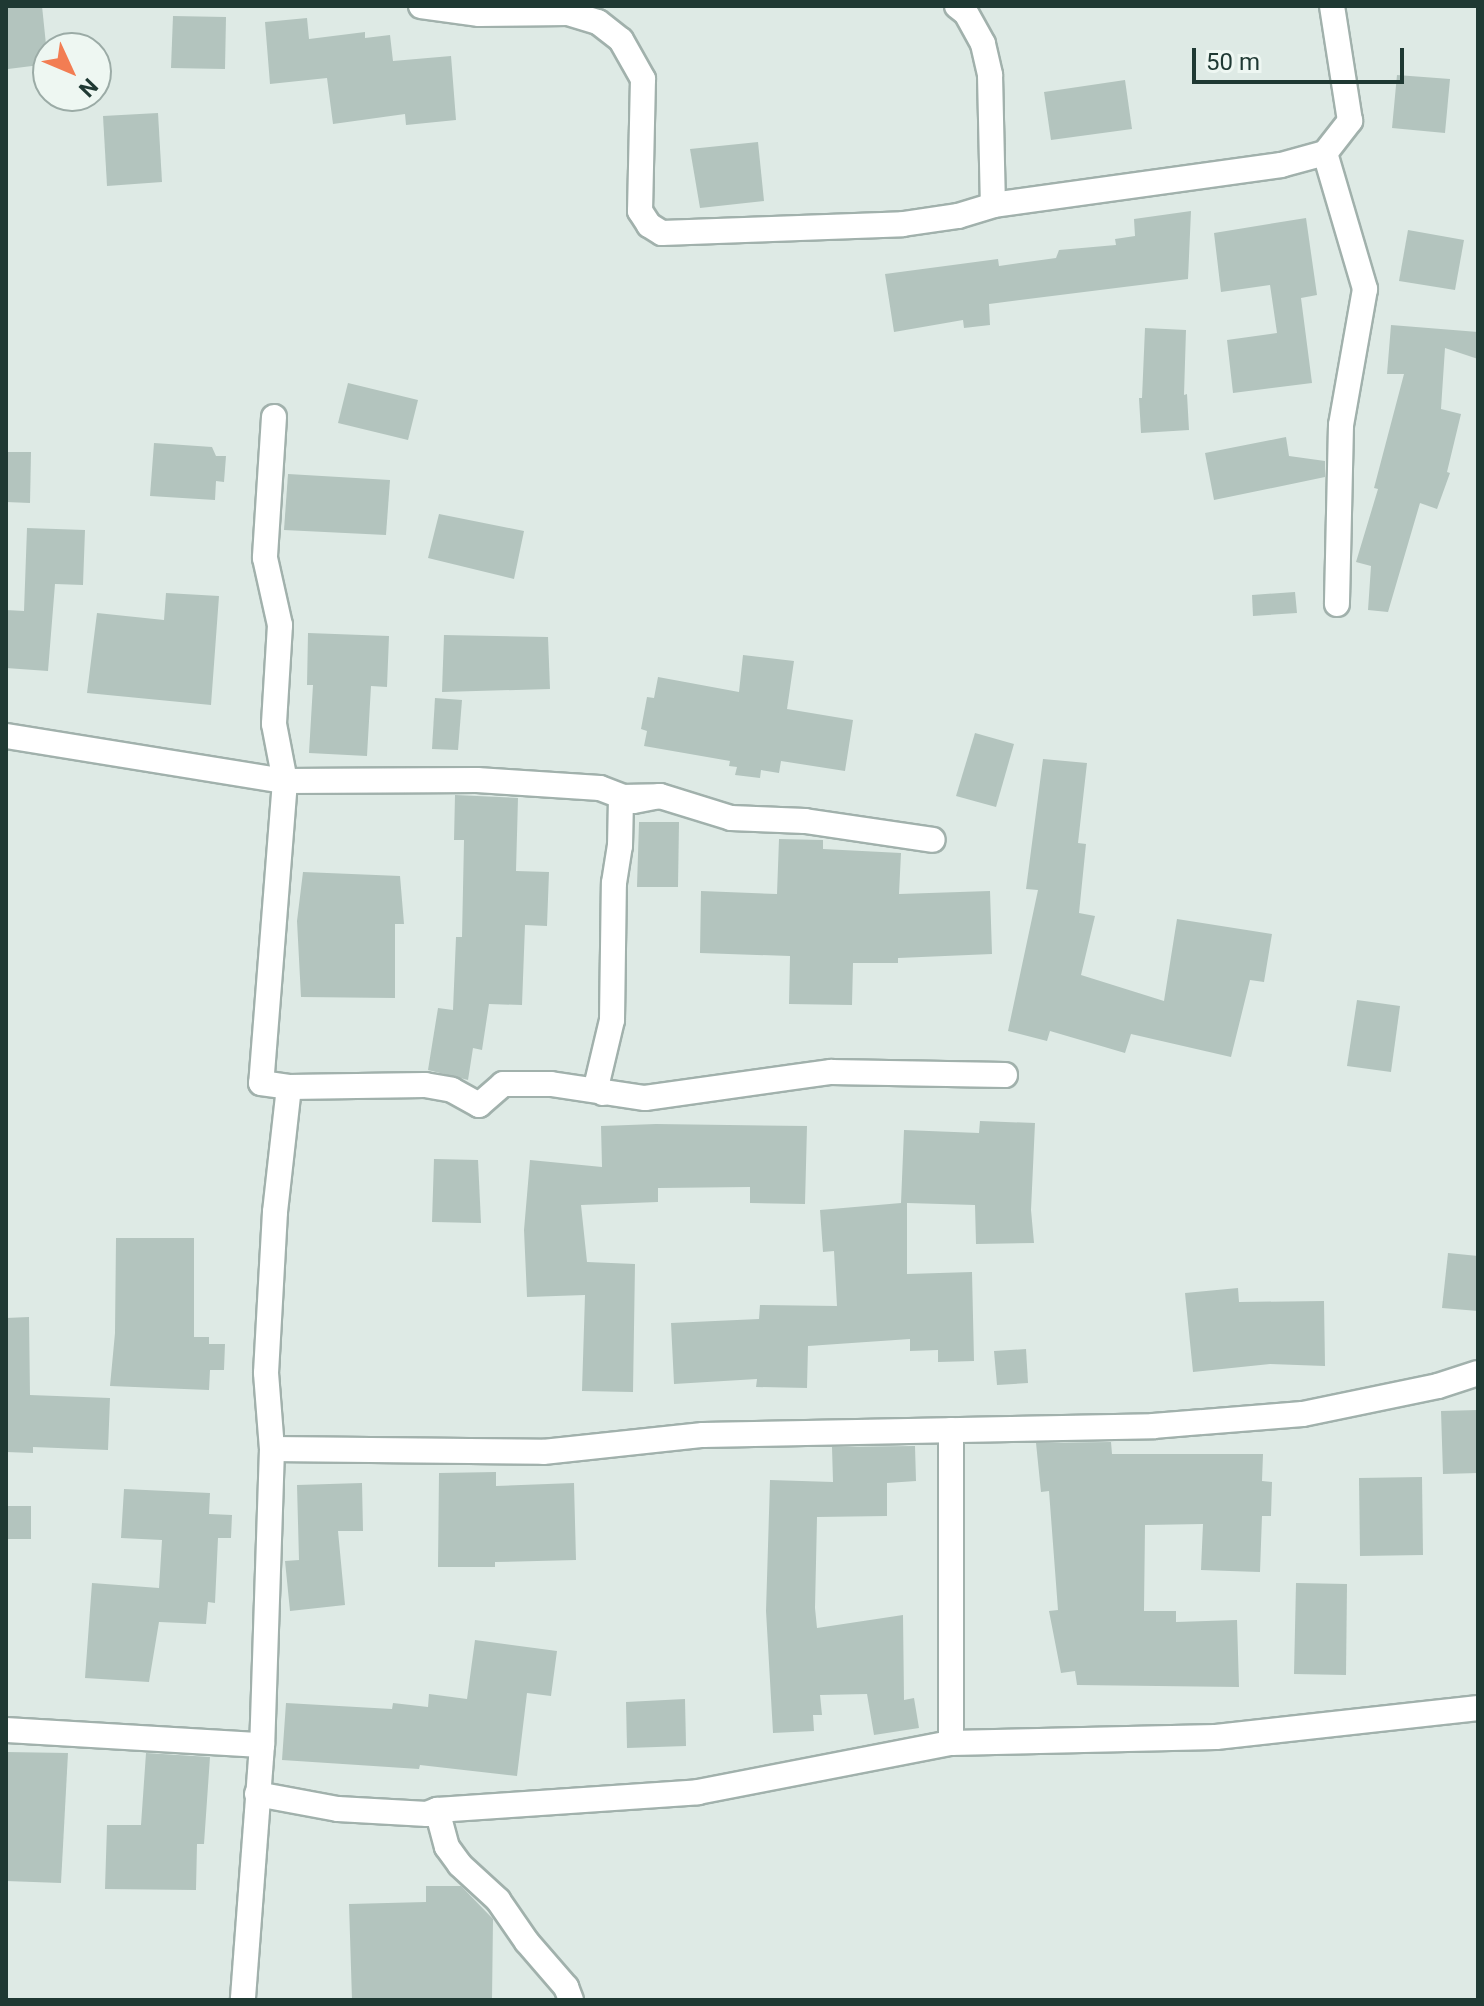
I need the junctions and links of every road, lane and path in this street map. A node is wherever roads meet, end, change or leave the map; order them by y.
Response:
1 (421, 6) edge
2 (611, 6) edge
3 (957, 6) edge
4 (973, 6) edge
5 (1332, 6) edge
6 (537, 9) edge
7 (568, 13) junction
8 (979, 37) junction
9 (1325, 153) junction
10 (993, 205) junction
11 (274, 417) dead end
12 (1337, 604) dead end
13 (6, 736) edge
14 (285, 781) junction
15 (660, 796) junction
16 (933, 840) dead end
17 (1005, 1075) dead end
18 (289, 1087) junction
19 (603, 1093) junction
20 (1478, 1373) edge
21 (951, 1430) junction
22 (272, 1449) junction
23 (1478, 1708) edge
24 (6, 1730) edge
25 (951, 1743) junction
26 (262, 1745) junction
27 (257, 1794) junction
28 (437, 1810) junction
29 (243, 2000) edge
30 (571, 2000) edge

1 - 6 street
2 - 7 street
3 - 8 street
4 - 8 street
5 - 9 street
6 - 7 street
7 - 10 street
8 - 10 street
9 - 10 street
9 - 12 street
11 - 14 street
13 - 14 street
14 - 15 street
14 - 18 street
15 - 16 street
15 - 19 street
17 - 19 street
18 - 19 street
18 - 22 street
20 - 21 street
21 - 22 street
21 - 25 street
22 - 26 street
23 - 25 street
24 - 26 street
25 - 28 street
26 - 27 street
27 - 28 street
27 - 29 street
28 - 30 street

